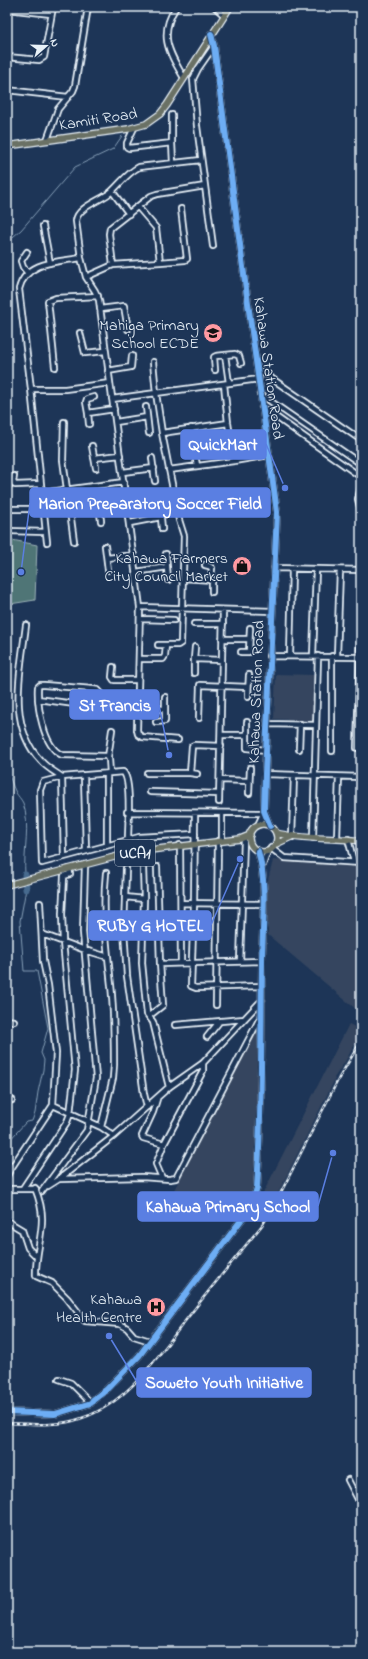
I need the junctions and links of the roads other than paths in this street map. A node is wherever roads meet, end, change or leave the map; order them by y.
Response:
1 (53, 7) edge
2 (88, 7) edge
3 (176, 7) edge
4 (215, 7) edge
5 (230, 7) edge
6 (7, 9) edge
7 (52, 14) junction
8 (224, 15) junction
9 (211, 34) junction
10 (214, 46) junction
11 (7, 57) edge
12 (184, 78) junction
13 (7, 90) edge
14 (68, 97) junction
15 (172, 115) dead end
16 (134, 128) junction
17 (47, 140) junction
18 (172, 143) junction
19 (7, 146) edge
20 (201, 160) junction
21 (173, 163) junction
22 (205, 186) junction
23 (112, 191) junction
24 (138, 207) junction
25 (181, 209) dead end
26 (129, 214) junction
27 (43, 226) dead end
28 (213, 246) dead end
29 (27, 252) dead end
30 (81, 258) junction
31 (160, 262) junction
32 (50, 263) junction
33 (113, 265) junction
34 (27, 272) junction
35 (86, 277) junction
36 (98, 296) junction
37 (100, 309) junction
38 (128, 329) dead end
39 (80, 333) dead end
40 (105, 351) junction
41 (225, 355) junction
42 (132, 356) dead end
43 (153, 362) dead end
44 (240, 363) dead end
45 (55, 367) dead end
46 (258, 369) junction
47 (215, 370) dead end
48 (108, 371) junction
49 (259, 379) junction
50 (110, 383) junction
51 (226, 384) junction
52 (31, 390) junction
53 (156, 393) junction
54 (260, 394) junction
55 (94, 397) dead end
56 (112, 399) junction
57 (146, 407) dead end
58 (262, 407) junction
59 (114, 409) junction
60 (88, 413) junction
61 (147, 417) junction
62 (64, 422) dead end
63 (116, 422) junction
64 (228, 423) junction
65 (88, 424) dead end
66 (191, 428) junction
67 (149, 432) dead end
68 (162, 433) junction
69 (361, 440) edge
70 (92, 446) dead end
71 (120, 455) junction
72 (270, 455) junction
73 (94, 458) junction
74 (152, 458) dead end
75 (234, 461) junction
76 (361, 464) edge
77 (197, 466) junction
78 (96, 468) dead end
79 (154, 468) junction
80 (169, 470) junction
81 (123, 472) junction
82 (14, 476) dead end
83 (361, 477) edge
84 (155, 481) dead end
85 (124, 482) junction
86 (41, 484) junction
87 (361, 487) edge
88 (66, 489) junction
89 (42, 493) junction
90 (98, 497) dead end
91 (127, 507) junction
92 (160, 507) dead end
93 (7, 509) edge
94 (44, 509) junction
95 (100, 510) junction
96 (361, 511) edge
97 (161, 517) junction
98 (101, 521) dead end
99 (130, 523) junction
100 (162, 530) dead end
101 (8, 531) edge
102 (46, 532) junction
103 (74, 541) dead end
104 (47, 542) dead end
105 (105, 546) dead end
106 (134, 554) junction
107 (166, 554) dead end
108 (107, 558) junction
109 (205, 565) dead end
110 (167, 567) junction
111 (274, 568) junction
112 (292, 569) junction
113 (316, 569) junction
114 (108, 570) dead end
115 (340, 570) junction
116 (361, 570) edge
117 (136, 572) junction
118 (183, 578) junction
119 (168, 580) dead end
120 (211, 580) junction
121 (212, 592) dead end
122 (140, 607) junction
123 (182, 608) junction
124 (223, 610) junction
125 (272, 611) junction
126 (361, 611) edge
127 (140, 619) junction
128 (174, 620) dead end
129 (194, 624) dead end
130 (223, 624) junction
131 (26, 625) dead end
132 (250, 628) dead end
133 (249, 638) junction
134 (222, 639) junction
135 (158, 645) dead end
136 (166, 645) junction
137 (195, 647) dead end
138 (241, 652) dead end
139 (269, 656) junction
140 (290, 656) junction
141 (316, 656) junction
142 (335, 656) junction
143 (360, 657) edge
144 (139, 659) junction
145 (194, 659) junction
146 (222, 660) junction
147 (112, 667) dead end
148 (194, 674) dead end
149 (249, 675) dead end
150 (138, 680) junction
151 (222, 686) junction
152 (248, 687) junction
153 (165, 697) dead end
154 (248, 697) dead end
155 (38, 699) junction
156 (138, 703) junction
157 (82, 705) dead end
158 (138, 709) junction
159 (164, 709) junction
160 (199, 718) dead end
161 (156, 722) dead end
162 (247, 722) dead end
163 (267, 724) junction
164 (300, 724) junction
165 (316, 725) junction
166 (112, 730) dead end
167 (221, 734) junction
168 (247, 735) junction
169 (178, 740) dead end
170 (221, 746) junction
171 (358, 748) dead end
172 (299, 749) dead end
173 (266, 750) junction
174 (332, 751) dead end
175 (108, 757) junction
176 (250, 768) dead end
177 (148, 773) dead end
178 (190, 773) junction
179 (109, 774) junction
180 (198, 774) dead end
181 (265, 774) junction
182 (84, 776) junction
183 (294, 776) junction
184 (315, 776) junction
185 (62, 777) junction
186 (339, 777) junction
187 (361, 777) edge
188 (220, 780) junction
189 (249, 781) junction
190 (150, 792) dead end
191 (249, 793) dead end
192 (219, 794) junction
193 (219, 802) dead end
194 (127, 812) junction
195 (264, 812) junction
196 (195, 813) junction
197 (222, 813) junction
198 (258, 826) junction
199 (270, 826) junction
200 (276, 833) junction
201 (195, 834) junction
202 (250, 835) junction
203 (291, 837) junction
204 (313, 838) junction
205 (337, 838) junction
206 (128, 839) junction
207 (242, 839) junction
208 (348, 839) junction
209 (220, 840) junction
210 (361, 841) edge
211 (195, 843) junction
212 (107, 844) junction
213 (251, 844) junction
214 (276, 844) junction
215 (180, 845) junction
216 (86, 850) junction
217 (269, 850) junction
218 (258, 851) junction
219 (64, 857) junction
220 (354, 862) junction
221 (361, 862) edge
222 (85, 865) junction
223 (263, 865) junction
224 (143, 867) dead end
225 (157, 867) dead end
226 (126, 868) dead end
227 (69, 869) junction
228 (106, 873) dead end
229 (8, 884) edge
230 (125, 897) junction
231 (144, 899) junction
232 (40, 903) dead end
233 (181, 903) junction
234 (194, 904) junction
235 (218, 904) junction
236 (243, 904) junction
237 (263, 904) junction
238 (42, 934) junction
239 (63, 942) junction
240 (85, 950) junction
241 (108, 956) junction
242 (240, 961) junction
243 (262, 961) junction
244 (216, 962) junction
245 (181, 963) junction
246 (192, 963) junction
247 (160, 964) junction
248 (262, 986) junction
249 (216, 988) junction
250 (262, 1000) junction
251 (216, 1005) dead end
252 (148, 1016) junction
253 (261, 1016) junction
254 (244, 1019) junction
255 (7, 1020) edge
256 (14, 1021) dead end
257 (219, 1022) junction
258 (175, 1025) dead end
259 (207, 1037) dead end
260 (203, 1063) junction
261 (169, 1087) junction
262 (157, 1098) junction
263 (52, 1105) junction
264 (147, 1107) junction
265 (70, 1114) junction
266 (90, 1122) junction
267 (101, 1127) junction
268 (114, 1136) junction
269 (164, 1144) junction
270 (7, 1176) edge
271 (162, 1178) junction
272 (59, 1179) junction
273 (23, 1188) junction
274 (35, 1188) junction
275 (7, 1189) edge
276 (42, 1191) junction
277 (7, 1221) edge
278 (37, 1258) junction
279 (150, 1341) junction
280 (58, 1380) dead end
281 (91, 1403) junction
282 (7, 1412) edge
283 (348, 1480) dead end
284 (361, 1503) edge

1 - 7 street
2 - 14 street
3 - 12 street
4 - 8 street
5 - 8 main road, Kamiti Road
6 - 7 street
7 - 11 street
8 - 9 main road, Kamiti Road
9 - 10 street, Kahawa Station Road
9 - 12 main road, Kamiti Road
10 - 20 street
10 - 46 street, Kahawa Station Road
12 - 16 main road, Kamiti Road
13 - 14 street
14 - 17 street
15 - 18 street
16 - 17 main road, Kamiti Road
16 - 18 street
17 - 19 main road, Kamiti Road
18 - 21 street
20 - 21 street
20 - 22 street
21 - 23 street
22 - 24 street
22 - 28 street
23 - 26 street
23 - 30 street
24 - 26 street
24 - 31 street
25 - 31 street
26 - 33 street
27 - 32 street
29 - 34 street
30 - 32 street
30 - 35 street
31 - 33 street
32 - 34 street
33 - 35 street
34 - 52 street
35 - 36 street
36 - 37 street
36 - 45 street
37 - 38 street
37 - 40 street
39 - 40 street
40 - 48 street
41 - 44 street
41 - 47 street
41 - 51 street
42 - 48 street
43 - 53 street
46 - 49 street, Kahawa Station Road
46 - 69 street
48 - 50 street
49 - 51 street
49 - 54 street, Kahawa Station Road
50 - 52 street
50 - 56 street
51 - 53 street
51 - 64 street
52 - 86 street
53 - 56 street
53 - 68 street
54 - 58 street, Kahawa Station Road
54 - 76 street
55 - 60 street
56 - 59 street
57 - 61 street
58 - 72 street, Kahawa Station Road
58 - 83 street
59 - 60 street
59 - 63 street
60 - 65 street
61 - 63 street
61 - 67 street
62 - 88 street
63 - 71 street
64 - 66 street
64 - 75 street
66 - 68 street
66 - 77 street
68 - 80 street
70 - 73 street
71 - 73 street
71 - 81 street
72 - 75 street
72 - 111 street, Kahawa Station Road
73 - 78 street
74 - 79 street
75 - 77 street
77 - 80 street
79 - 81 street
79 - 84 street
80 - 118 street
81 - 85 street
82 - 86 street
85 - 88 street
85 - 91 street
86 - 89 street
87 - 96 street
88 - 89 street
88 - 103 street
89 - 94 street
90 - 95 street
91 - 95 street
91 - 99 street
92 - 97 street
93 - 94 street
94 - 102 street
95 - 98 street
97 - 99 street
97 - 100 street
99 - 106 street
101 - 102 street
102 - 104 street
105 - 108 street
106 - 108 street
106 - 117 street
107 - 110 street
108 - 114 street
109 - 120 street
110 - 117 street
110 - 119 street
111 - 112 street
111 - 125 street, Kahawa Station Road
112 - 113 street
112 - 140 street
113 - 115 street
113 - 141 street
115 - 116 street
115 - 142 street
117 - 122 street
118 - 120 street
118 - 123 street
120 - 121 street
122 - 123 street
122 - 127 street
123 - 124 street
123 - 136 street
124 - 125 street
124 - 130 street
125 - 139 street, Kahawa Station Road
126 - 143 street
127 - 128 street
127 - 144 street
129 - 130 street
130 - 134 street
131 - 185 street
132 - 133 street
133 - 134 street
133 - 138 street
134 - 146 street
135 - 136 street
136 - 144 street
137 - 145 street
139 - 140 street
139 - 163 street, Kahawa Station Road
140 - 141 street
141 - 142 street
141 - 165 street
142 - 143 street
142 - 174 street
143 - 171 street
144 - 150 street
145 - 146 street
145 - 148 street
146 - 151 street
147 - 150 street
149 - 152 street
150 - 156 street
151 - 152 street
151 - 160 street
151 - 167 street
152 - 154 street
153 - 159 street
155 - 156 street
155 - 157 street
155 - 175 street
156 - 158 street
158 - 159 street
158 - 169 street
159 - 161 street
162 - 168 street
163 - 164 street
163 - 173 street, Kahawa Station Road
164 - 165 street
164 - 172 street
165 - 184 street
166 - 175 street
167 - 168 street
167 - 170 street
168 - 173 street
170 - 178 street
170 - 188 street
173 - 181 street, Kahawa Station Road
175 - 179 street
176 - 189 street
177 - 178 street
178 - 180 street
179 - 182 street
179 - 194 street
179 - 212 street
181 - 183 street
181 - 195 street, Kahawa Station Road
182 - 185 street
182 - 216 street
183 - 184 street
183 - 203 street
184 - 186 street
184 - 204 street
185 - 219 street
185 - 219 street
186 - 187 street
186 - 205 street
188 - 189 street
188 - 192 street
189 - 191 street
190 - 192 street
192 - 193 street
194 - 196 street
194 - 206 street
195 - 197 street
195 - 198 street, Kahawa Station Road
195 - 199 street, Kahawa Station Road
196 - 197 street
196 - 201 street
197 - 209 street
198 - 199 main road
198 - 202 main road
199 - 200 main road
200 - 203 main road
200 - 214 main road
201 - 206 street
201 - 211 street
202 - 207 main road, UCA1
202 - 213 main road
203 - 204 main road
203 - 214 main road
204 - 205 main road
205 - 208 main road
206 - 212 street
207 - 209 main road, UCA1
207 - 213 main road
207 - 236 street
208 - 210 main road
208 - 220 street
209 - 211 main road, UCA1
209 - 235 street
211 - 215 main road, UCA1
211 - 234 street
212 - 216 street
213 - 218 main road
214 - 217 main road
215 - 222 main road, UCA1
215 - 233 street
216 - 219 street
217 - 218 main road
217 - 220 street
217 - 223 street
218 - 223 street
220 - 221 street
222 - 227 main road, UCA1
222 - 240 street
223 - 237 street
224 - 231 street
225 - 247 street
226 - 230 street
227 - 229 main road, UCA1
227 - 239 street
228 - 241 street
230 - 231 street
230 - 264 street
231 - 252 street
232 - 238 street
233 - 234 street
233 - 245 street
234 - 235 street
234 - 246 street
235 - 236 street
235 - 244 street
236 - 237 street
236 - 242 street
237 - 243 street
238 - 239 street
238 - 263 street
239 - 240 street
239 - 265 street
240 - 241 street
240 - 266 street
241 - 267 street
242 - 243 street
242 - 244 street
243 - 248 street
244 - 246 street
244 - 249 street
245 - 246 street
245 - 247 street
246 - 249 street
247 - 252 street
248 - 249 street
248 - 250 street
249 - 251 street
250 - 253 street
250 - 254 street
252 - 261 street
253 - 271 street
253 - 279 street
254 - 257 street
254 - 260 street
255 - 256 street
257 - 258 street
257 - 259 street
260 - 261 street
260 - 269 street
261 - 262 street
262 - 264 street
262 - 269 street
263 - 265 street
263 - 270 street
264 - 268 street
265 - 266 street
265 - 273 street
266 - 267 street
266 - 276 street
267 - 268 street
268 - 272 street
269 - 271 street
271 - 272 street
272 - 276 street
273 - 274 street
273 - 275 street
274 - 276 street
274 - 278 street
277 - 278 street
278 - 279 street
279 - 281 street
280 - 281 street
281 - 282 street
283 - 284 street

